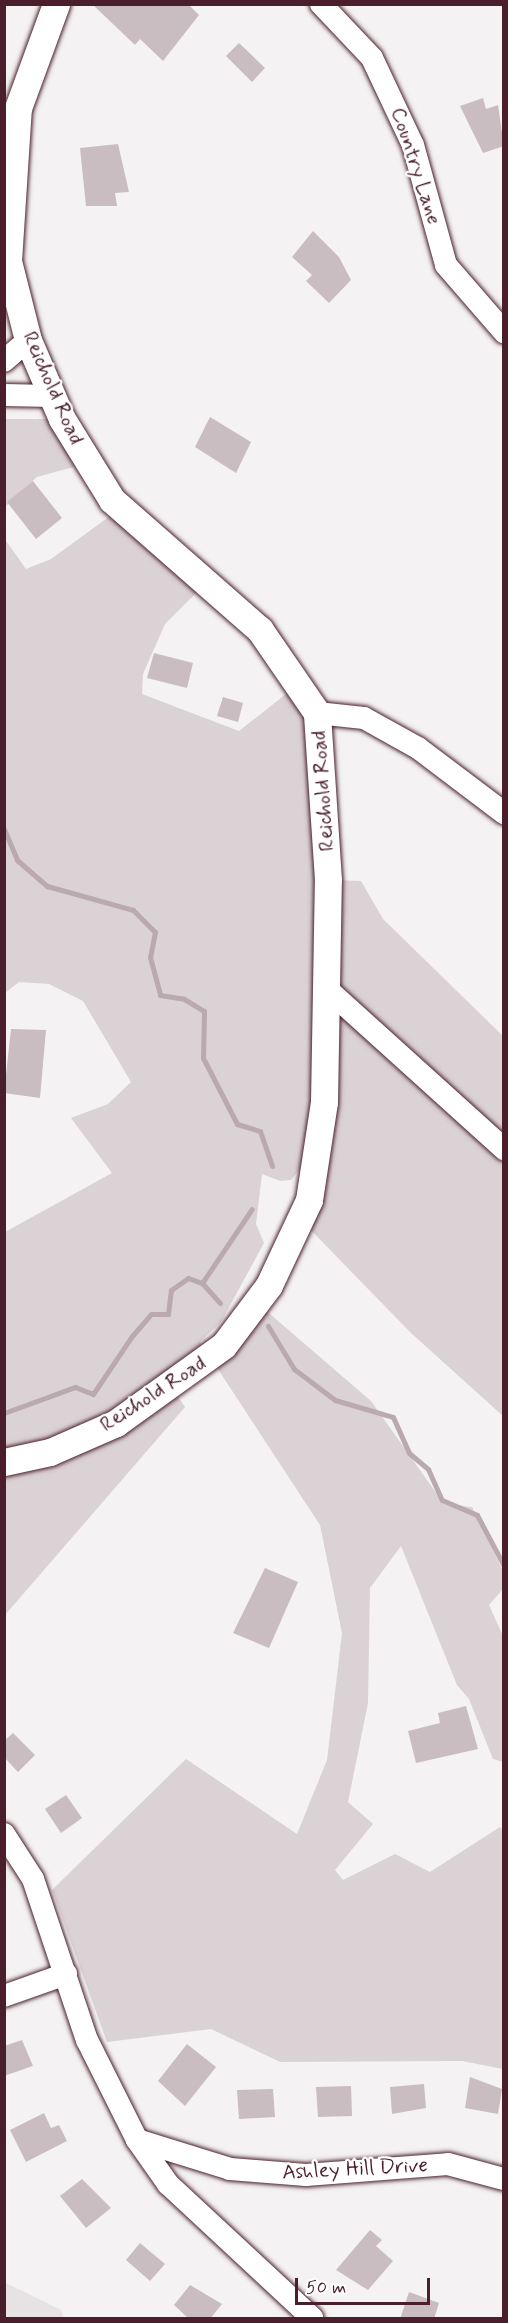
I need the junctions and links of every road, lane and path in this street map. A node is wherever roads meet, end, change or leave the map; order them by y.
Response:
1 (56, 4) edge
2 (321, 4) edge
3 (504, 332) edge
4 (28, 340) junction
5 (4, 361) edge
6 (4, 396) edge
7 (52, 396) junction
8 (317, 713) junction
9 (504, 813) edge
10 (327, 989) junction
11 (504, 1149) edge
12 (4, 1462) edge
13 (4, 1834) edge
14 (66, 1974) junction
15 (4, 1996) edge
16 (137, 2140) junction
17 (504, 2179) edge
18 (312, 2319) edge

1 - 4 street, Reichold Road
2 - 3 street, Country Lane
4 - 5 street
4 - 7 street, Reichold Road
6 - 7 street
7 - 8 street, Reichold Road
8 - 9 street
8 - 10 street, Reichold Road
10 - 11 street
10 - 12 street, Reichold Road
13 - 14 street
14 - 15 street
14 - 16 street
16 - 17 street, Ashley Hill Drive
16 - 18 street

